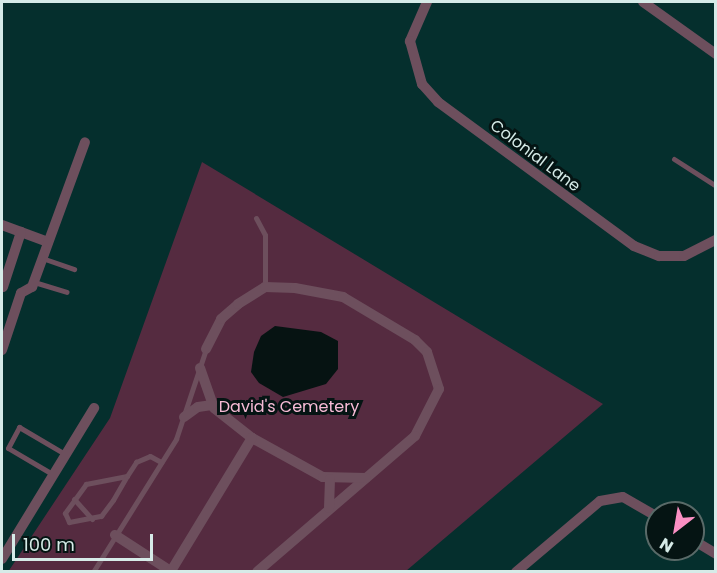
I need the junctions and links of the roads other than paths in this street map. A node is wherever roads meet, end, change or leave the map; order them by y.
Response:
1 (427, 2) edge
2 (643, 2) edge
3 (716, 54) edge
4 (85, 142) dead end
5 (674, 159) dead end
6 (716, 186) edge
7 (255, 218) dead end
8 (2, 225) edge
9 (21, 232) junction
10 (716, 240) edge
11 (48, 242) junction
12 (42, 258) junction
13 (74, 269) dead end
14 (34, 282) junction
15 (2, 287) edge
16 (265, 287) junction
17 (67, 292) dead end
18 (21, 293) junction
19 (206, 349) joint
20 (2, 350) edge
21 (200, 368) junction
22 (212, 405) junction
23 (94, 408) dead end
24 (184, 417) junction
25 (252, 438) junction
26 (68, 456) junction
27 (161, 462) junction
28 (55, 476) junction
29 (127, 476) junction
30 (366, 478) junction
31 (330, 479) junction
32 (74, 499) junction
33 (329, 508) junction
34 (645, 509) edge
35 (92, 519) junction
36 (115, 535) junction
37 (2, 559) edge
38 (172, 571) edge
39 (93, 572) edge
40 (257, 572) edge
41 (516, 572) edge

1 - 10 street, Colonial Lane
2 - 3 street
4 - 11 street
5 - 6 lane
7 - 16 lane
8 - 9 street
9 - 11 street
9 - 15 street
11 - 12 street
12 - 13 lane
12 - 14 street
14 - 17 lane
14 - 18 street
15 - 18 street
16 - 19 street
16 - 30 street
18 - 20 street
19 - 21 lane
21 - 22 street
21 - 24 lane
22 - 24 street
22 - 25 street
23 - 26 street
24 - 27 lane
25 - 31 street
25 - 38 street
26 - 28 street
26 - 28 lane
27 - 29 lane
27 - 36 lane
28 - 37 street
29 - 32 lane
29 - 35 lane
30 - 31 street
30 - 33 street
31 - 33 street
32 - 35 lane
32 - 35 lane
33 - 40 street
34 - 41 street
36 - 38 street
36 - 39 lane

